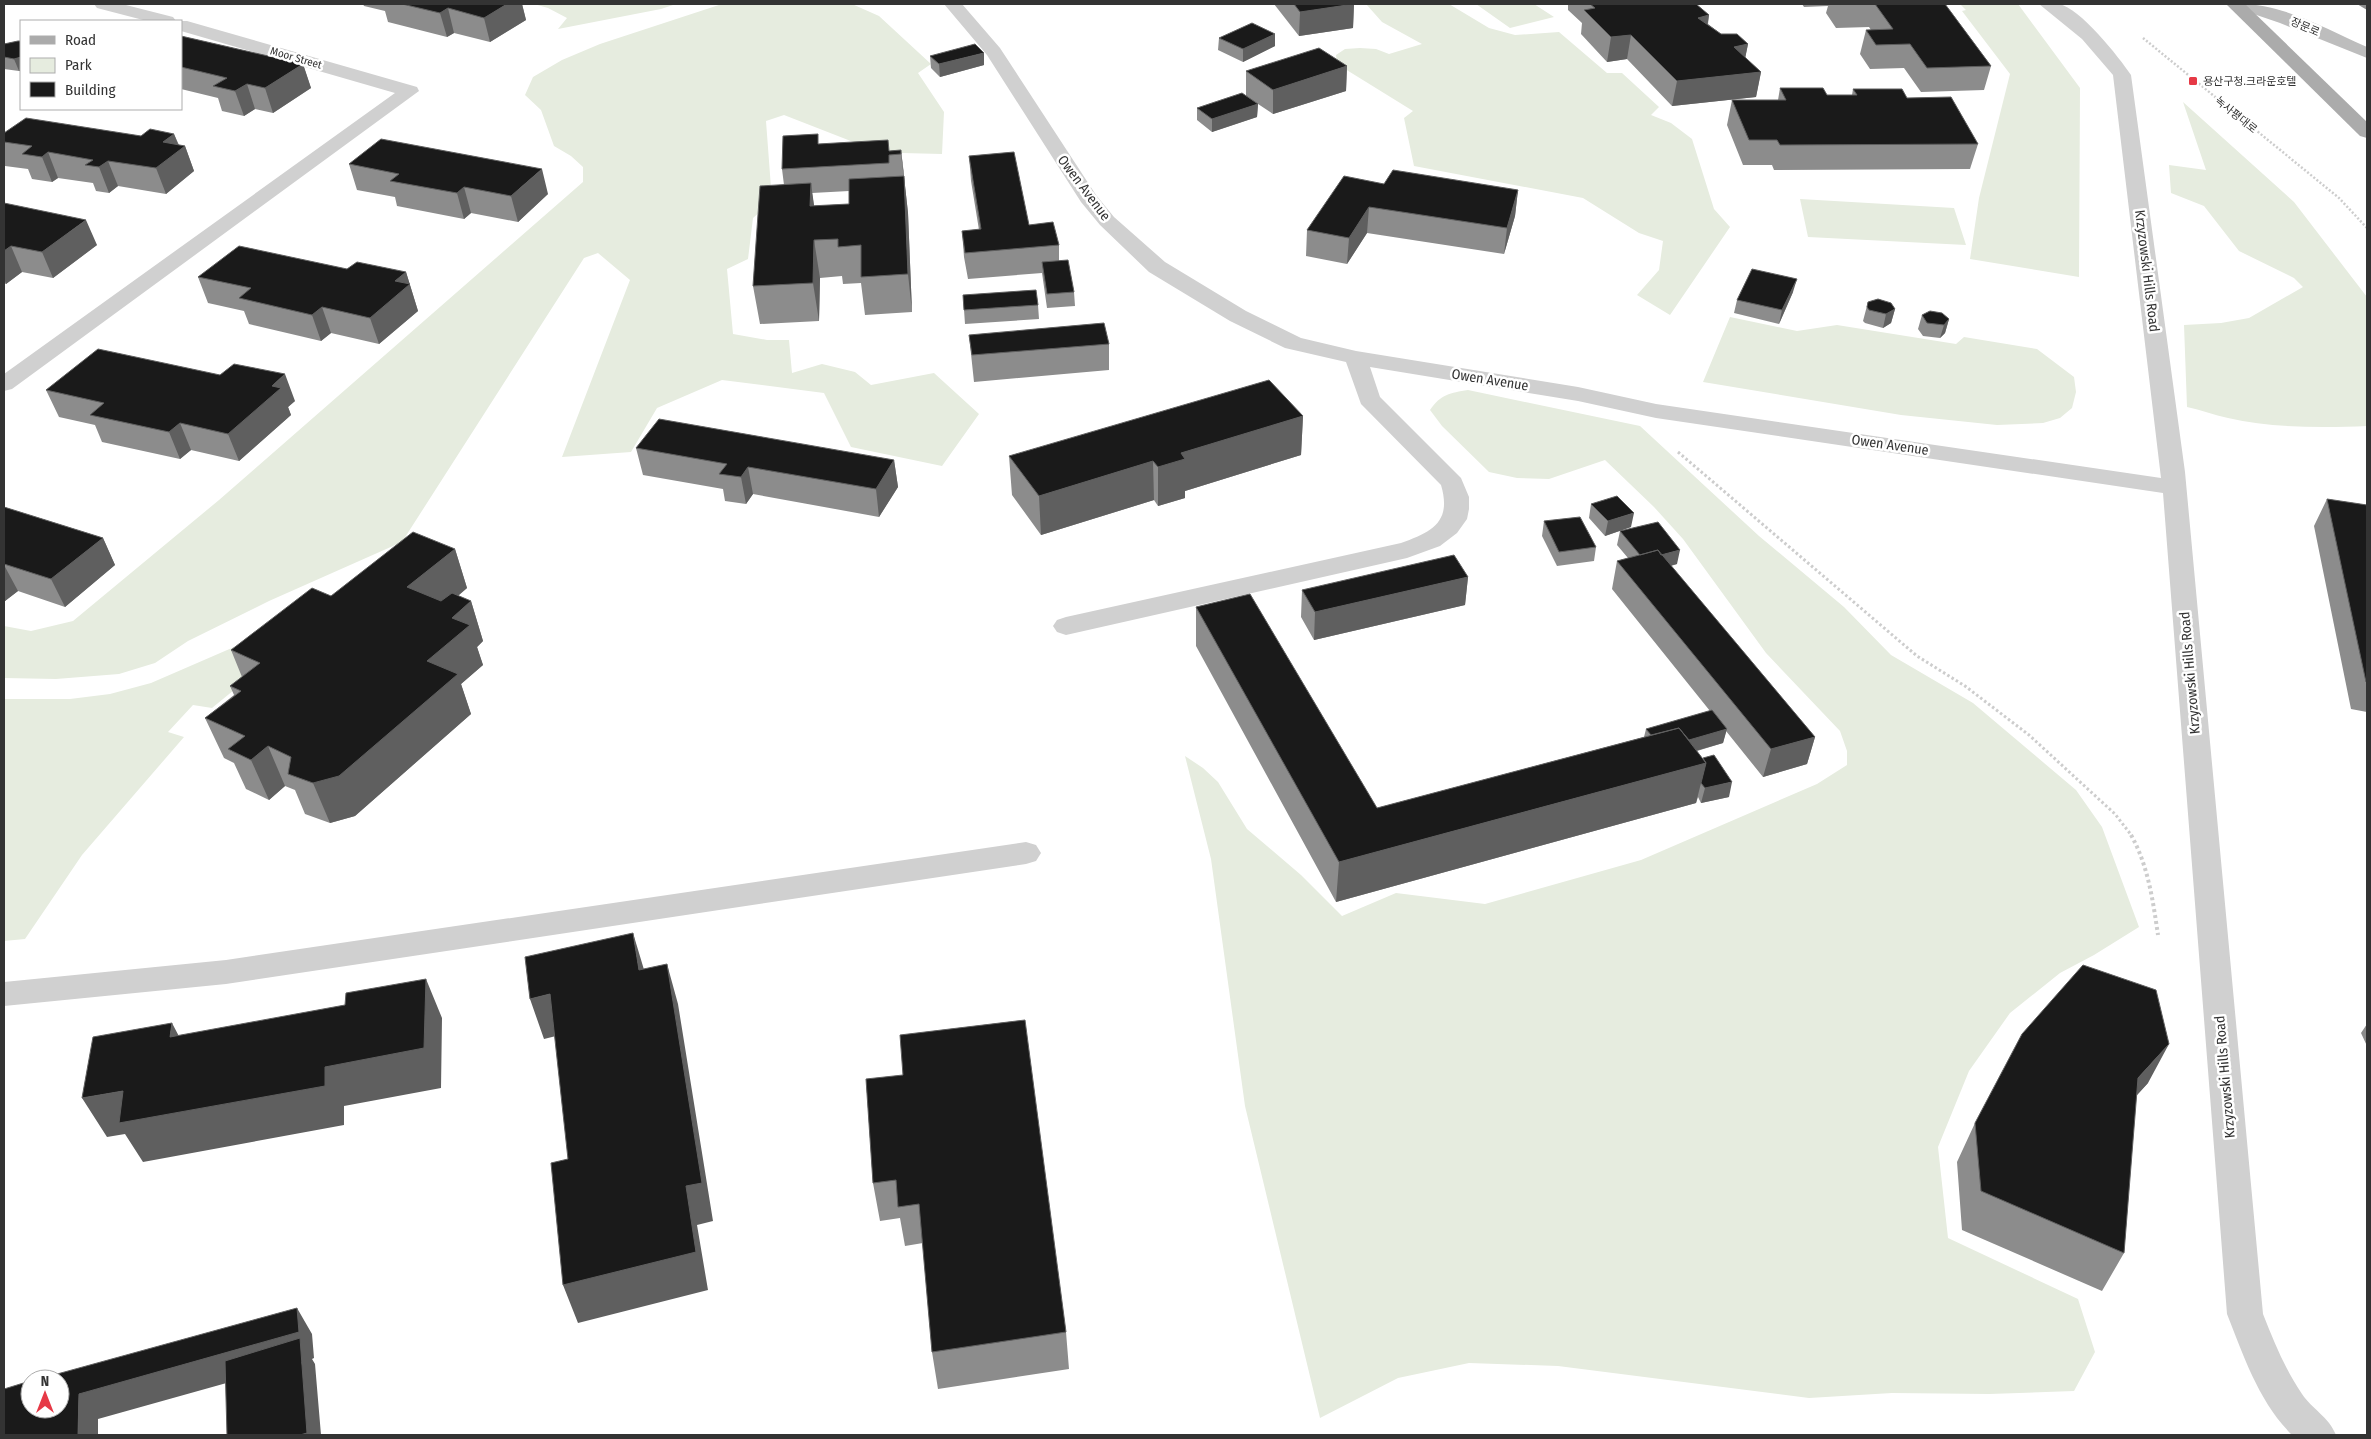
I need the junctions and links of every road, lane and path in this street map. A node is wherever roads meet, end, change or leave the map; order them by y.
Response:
1 (104, 4) edge
2 (953, 4) edge
3 (2048, 4) edge
4 (2234, 4) edge
5 (2242, 4) edge
6 (164, 20) edge
7 (182, 25) edge
8 (2138, 34) dead end
9 (2367, 53) edge
10 (2367, 132) edge
11 (2367, 228) edge
12 (1356, 358) junction
13 (4, 384) edge
14 (1676, 450) dead end
15 (2173, 487) junction
16 (1066, 626) dead end
17 (1026, 853) dead end
18 (2158, 935) dead end
19 (4, 994) edge
20 (2317, 1435) edge

1 - 6 lane
2 - 12 lane, Owen Avenue
3 - 15 lane, Krzyzowski Hills Road
4 - 10 main road
5 - 9 street, 장문로
7 - 13 lane, Moor Street
8 - 11 path, 녹사평대로
12 - 15 lane, Owen Avenue
12 - 16 lane
14 - 18 path
15 - 20 lane, Krzyzowski Hills Road
17 - 19 lane

